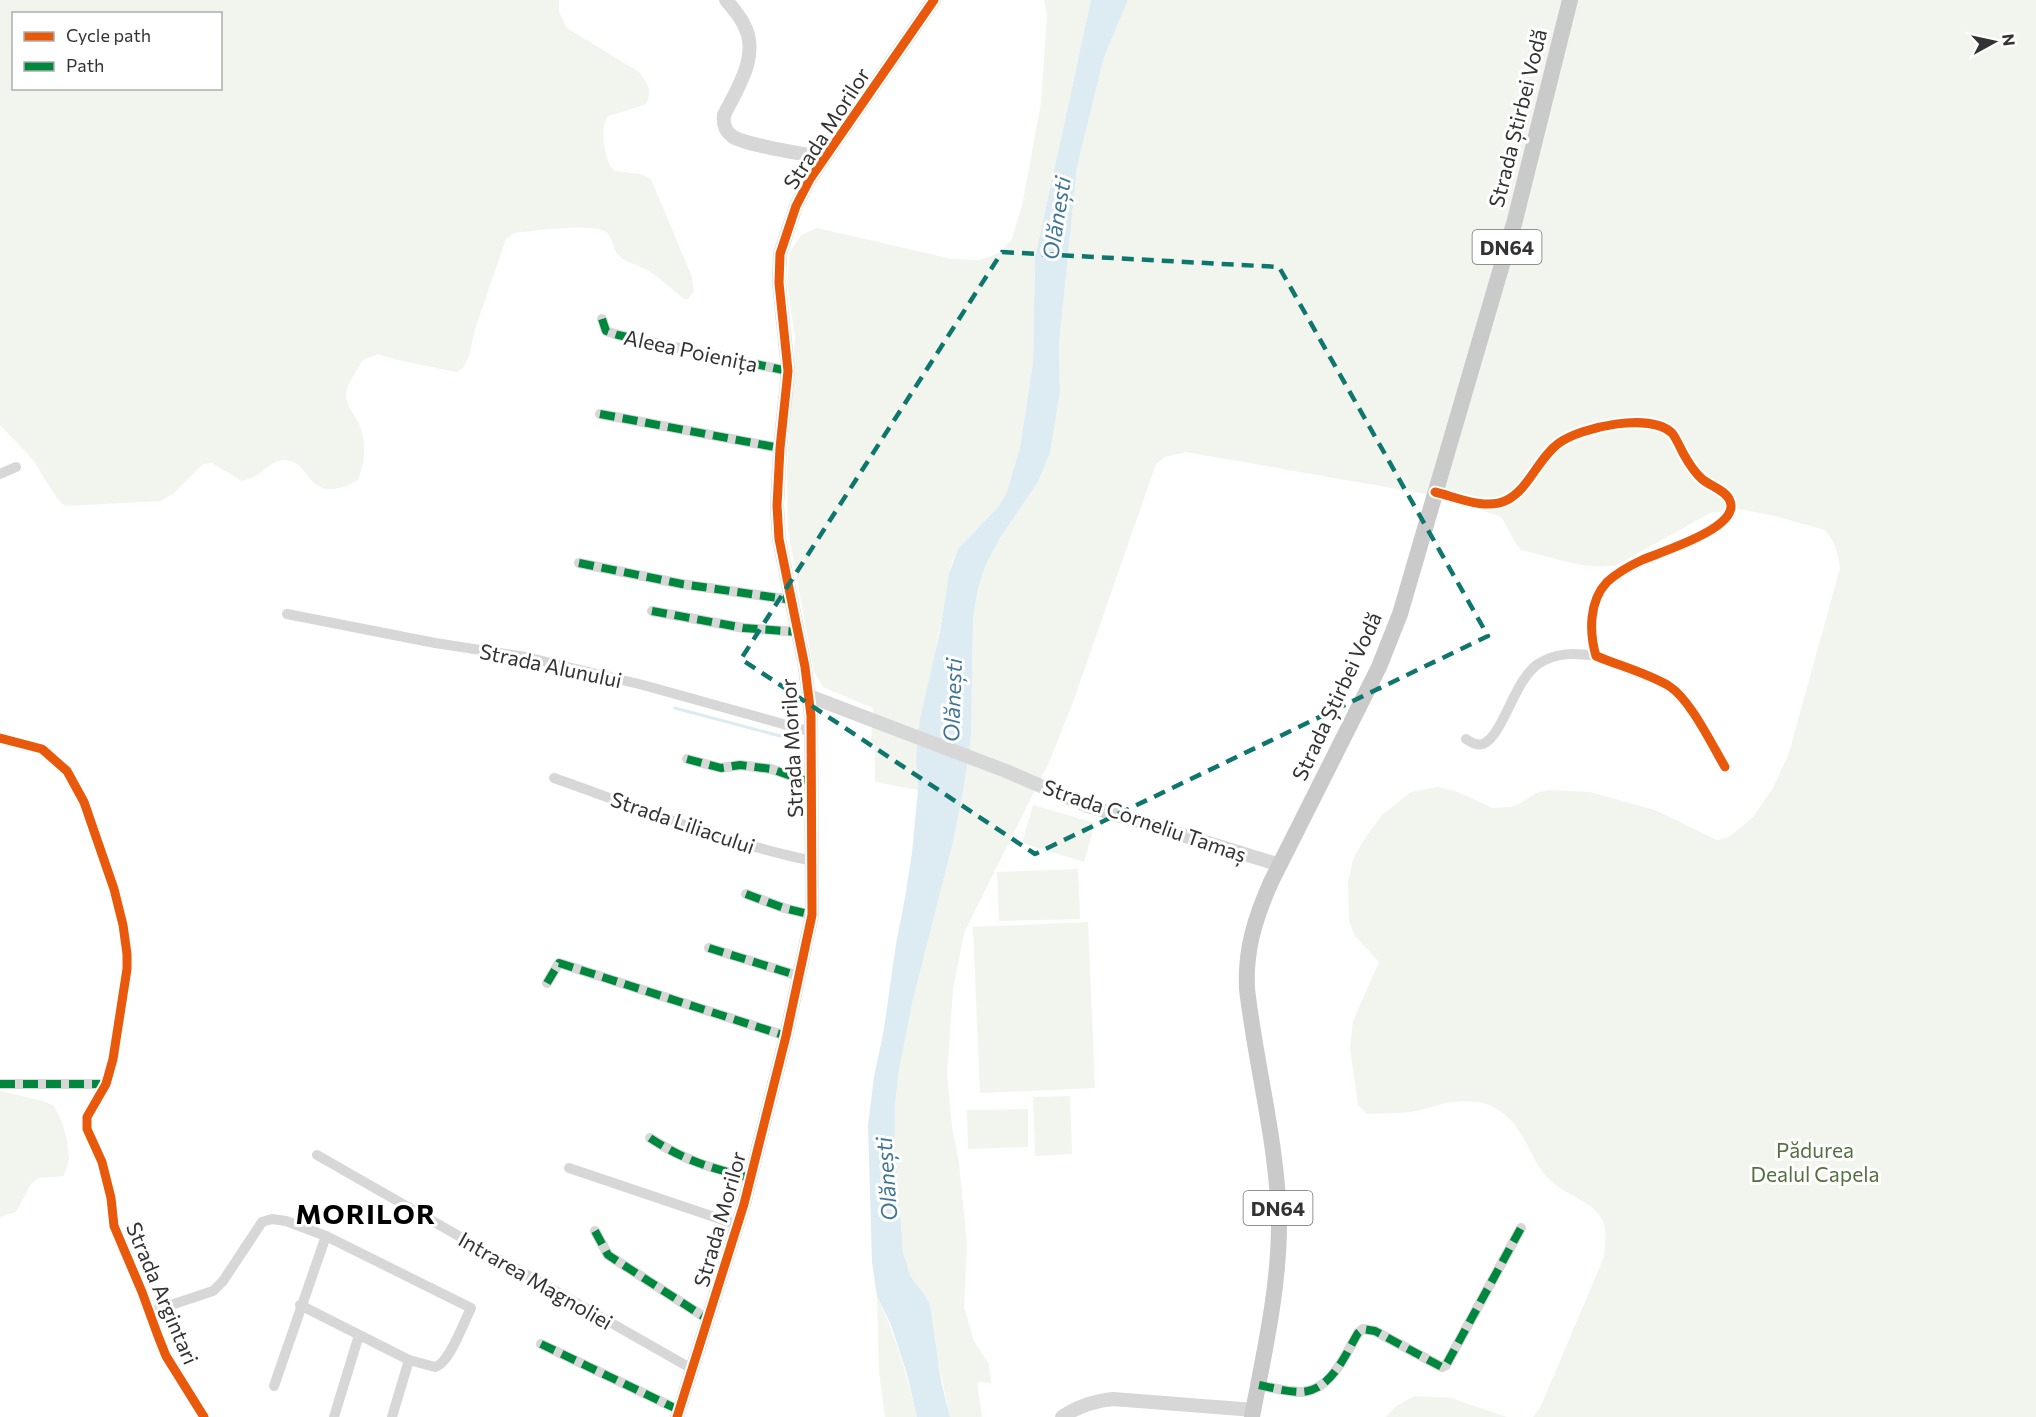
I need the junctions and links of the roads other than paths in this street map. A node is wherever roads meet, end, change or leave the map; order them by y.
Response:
1 (726, 0) edge
2 (934, 0) edge
3 (1570, 0) edge
4 (824, 158) junction
5 (602, 319) dead end
6 (788, 371) junction
7 (600, 414) dead end
8 (780, 448) junction
9 (16, 467) dead end
10 (0, 474) edge
11 (1436, 492) junction
12 (579, 563) dead end
13 (792, 600) junction
14 (652, 611) dead end
15 (287, 614) dead end
16 (798, 632) junction
17 (1596, 656) junction
18 (809, 696) junction
19 (812, 732) junction
20 (0, 738) edge
21 (1466, 739) dead end
22 (687, 759) dead end
23 (1725, 767) dead end
24 (554, 778) dead end
25 (812, 783) junction
26 (813, 861) junction
27 (1280, 866) junction
28 (746, 894) dead end
29 (812, 915) junction
30 (709, 948) dead end
31 (799, 976) junction
32 (548, 983) dead end
33 (786, 1036) junction
34 (0, 1084) edge
35 (106, 1084) junction
36 (650, 1138) dead end
37 (317, 1155) dead end
38 (569, 1168) dead end
39 (751, 1178) junction
40 (738, 1225) junction
41 (1521, 1228) dead end
42 (595, 1231) dead end
43 (326, 1236) junction
44 (300, 1305) junction
45 (150, 1312) junction
46 (709, 1320) junction
47 (359, 1335) junction
48 (541, 1344) dead end
49 (409, 1360) junction
50 (692, 1369) junction
51 (1259, 1385) junction
52 (274, 1386) dead end
53 (678, 1413) edge
54 (1253, 1413) edge
55 (204, 1417) edge
56 (334, 1417) edge
57 (392, 1417) edge
58 (1062, 1417) edge

1 - 4 street
2 - 4 street, Strada Morilor
3 - 11 main road, Strada Știrbei Vodă / DN64
4 - 6 street, Strada Morilor
5 - 6 street, Aleea Poienița
6 - 8 street, Strada Morilor
7 - 8 street
8 - 13 street, Strada Morilor
9 - 10 street
11 - 17 street
11 - 27 main road, Strada Știrbei Vodă / DN64
12 - 13 street
13 - 16 street, Strada Morilor
14 - 16 street
15 - 19 street, Strada Alunului
16 - 18 street, Strada Morilor
17 - 21 street
17 - 23 street
18 - 19 street, Strada Morilor
18 - 27 street, Strada Corneliu Tamaș
19 - 25 street, Strada Morilor
20 - 35 street, Strada Argintari
22 - 25 street
24 - 26 street, Strada Liliacului
25 - 26 street, Strada Morilor
26 - 29 street, Strada Morilor
27 - 51 main road, Strada Știrbei Vodă / DN64
28 - 29 street
29 - 31 street, Strada Morilor
30 - 31 street
31 - 33 street, Strada Morilor
32 - 33 street
33 - 39 street, Strada Morilor
34 - 35 street
35 - 45 street, Strada Argintari
36 - 39 street
37 - 50 street, Intrarea Magnoliei
38 - 40 street
39 - 40 street, Strada Morilor
40 - 46 street, Strada Morilor
41 - 51 street
42 - 46 street
43 - 44 street
43 - 45 street
43 - 49 street
44 - 47 street
44 - 52 street
45 - 55 street, Strada Argintari
46 - 50 street, Strada Morilor
47 - 49 street
47 - 56 street
48 - 53 street
49 - 57 street
50 - 53 street, Strada Morilor
51 - 54 main road, Strada Știrbei Vodă / DN64
54 - 58 street

